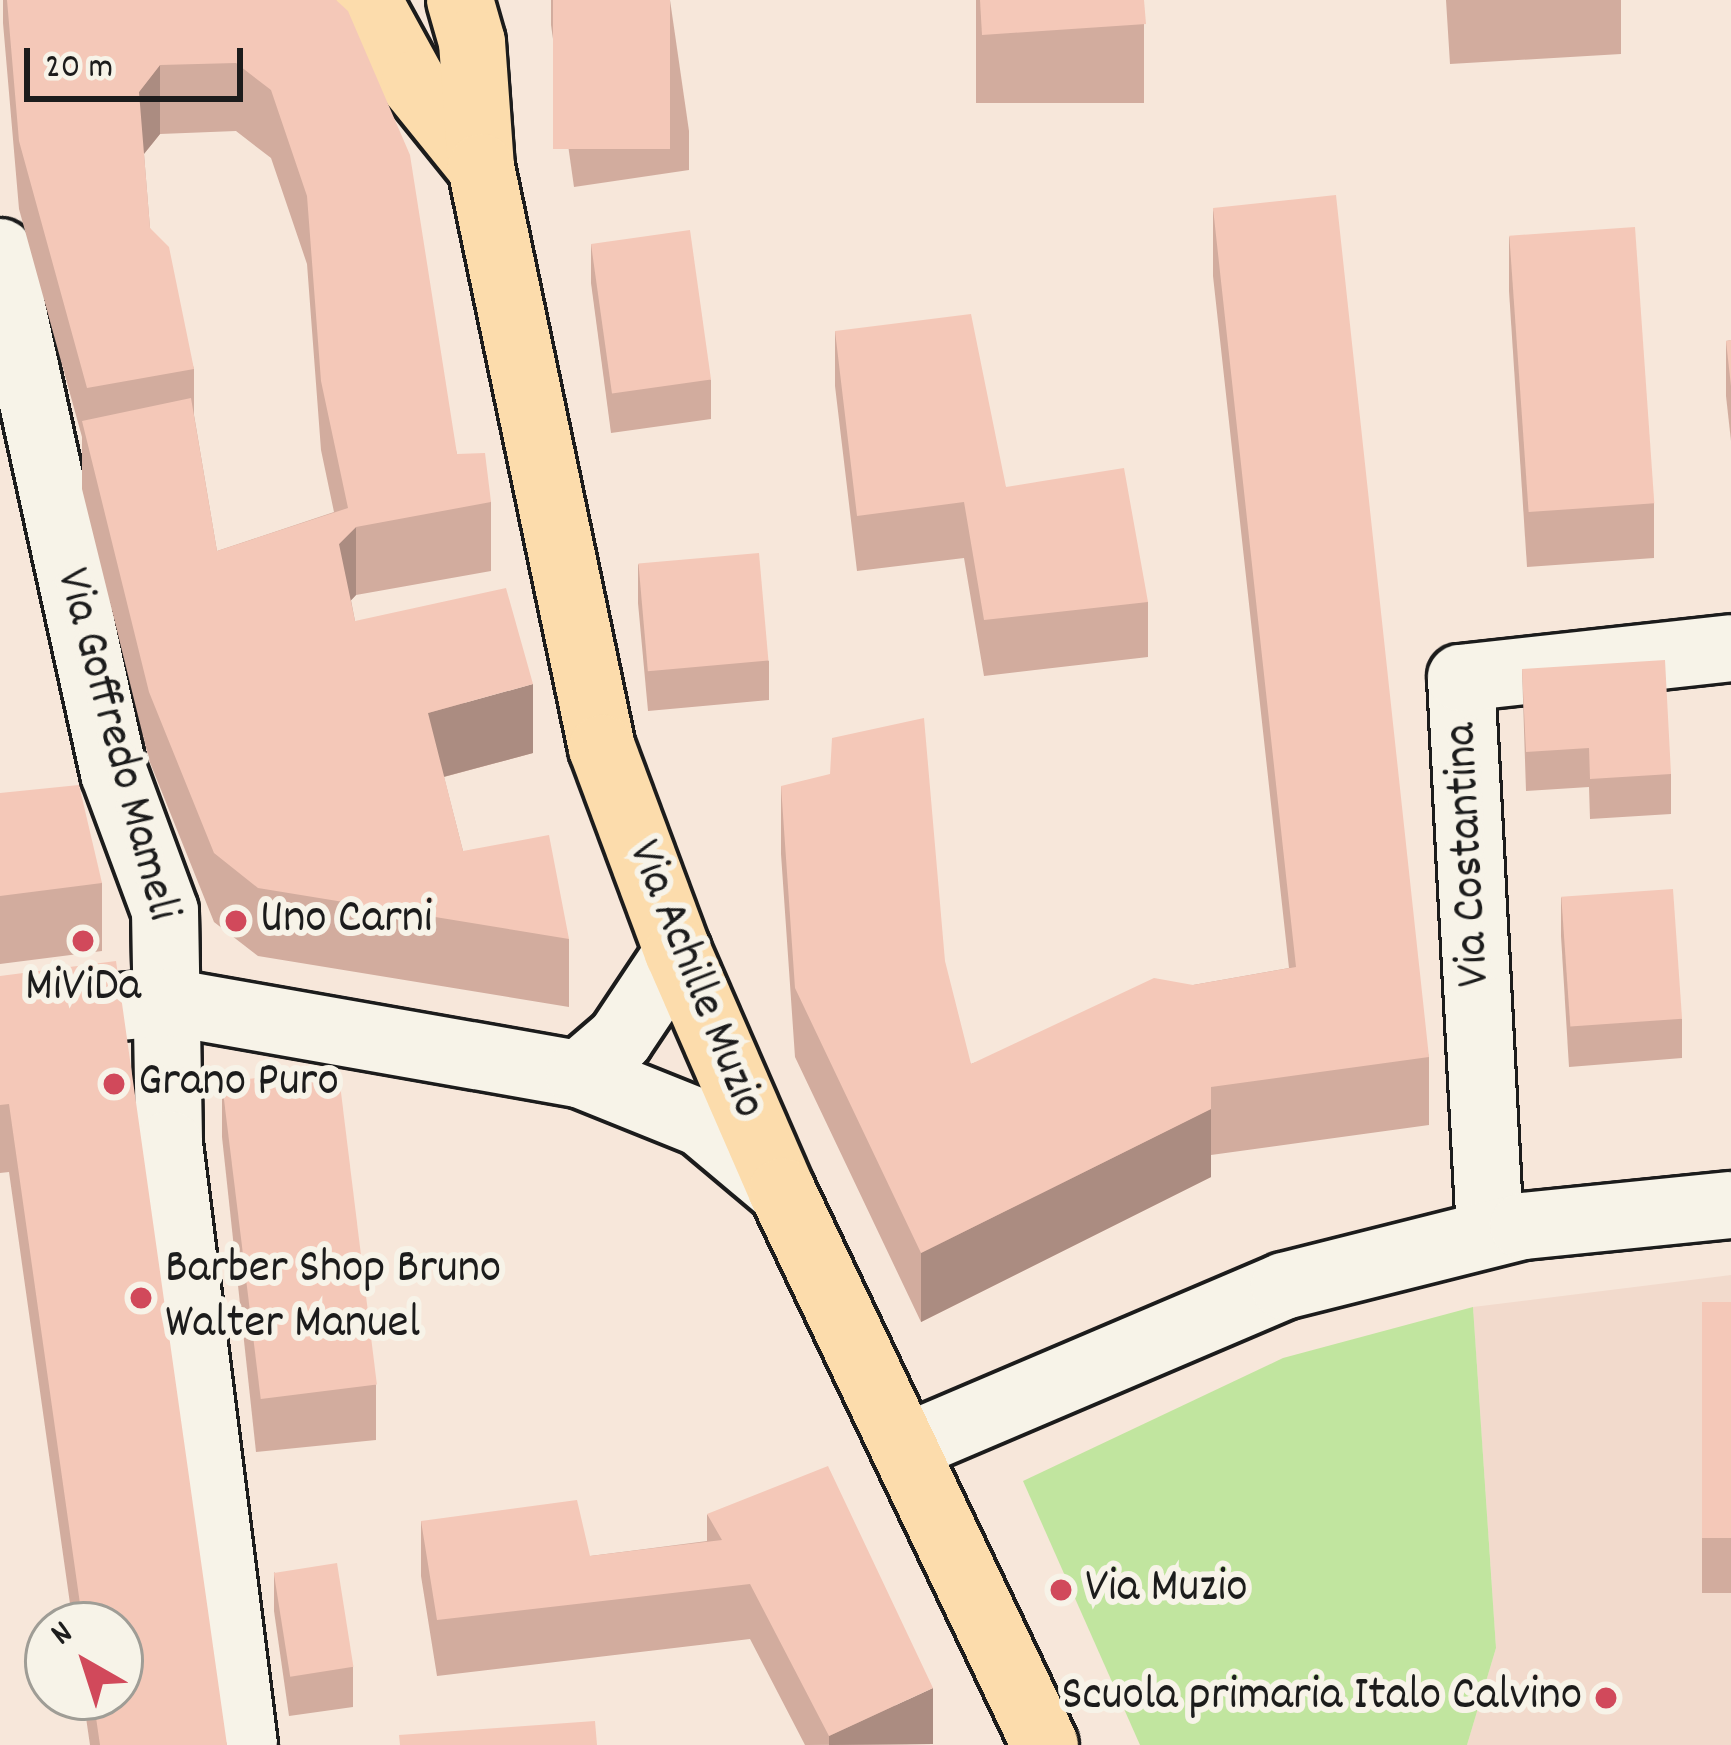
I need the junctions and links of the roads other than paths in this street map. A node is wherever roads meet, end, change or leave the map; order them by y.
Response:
1 (368, 0) edge
2 (460, 0) edge
3 (481, 167) junction
4 (0, 252) edge
5 (1731, 648) edge
6 (677, 952) junction
7 (170, 1002) junction
8 (0, 1019) edge
9 (579, 1075) junction
10 (782, 1191) junction
11 (1731, 1204) edge
12 (1490, 1232) junction
13 (909, 1446) junction
14 (244, 1745) edge
15 (1045, 1745) edge

1 - 3 main road, Via Achille Muzio
2 - 3 main road, Via Achille Muzio
3 - 6 main road, Via Achille Muzio
4 - 7 street, Via Goffredo Mameli
5 - 12 street, Via Costantina
6 - 9 street
6 - 10 main road, Via Achille Muzio
7 - 8 street
7 - 9 street
7 - 14 street, Via Goffredo Mameli
9 - 10 street
10 - 13 main road, Via Achille Muzio
11 - 12 street
12 - 13 street
13 - 15 main road, Via Achille Muzio

